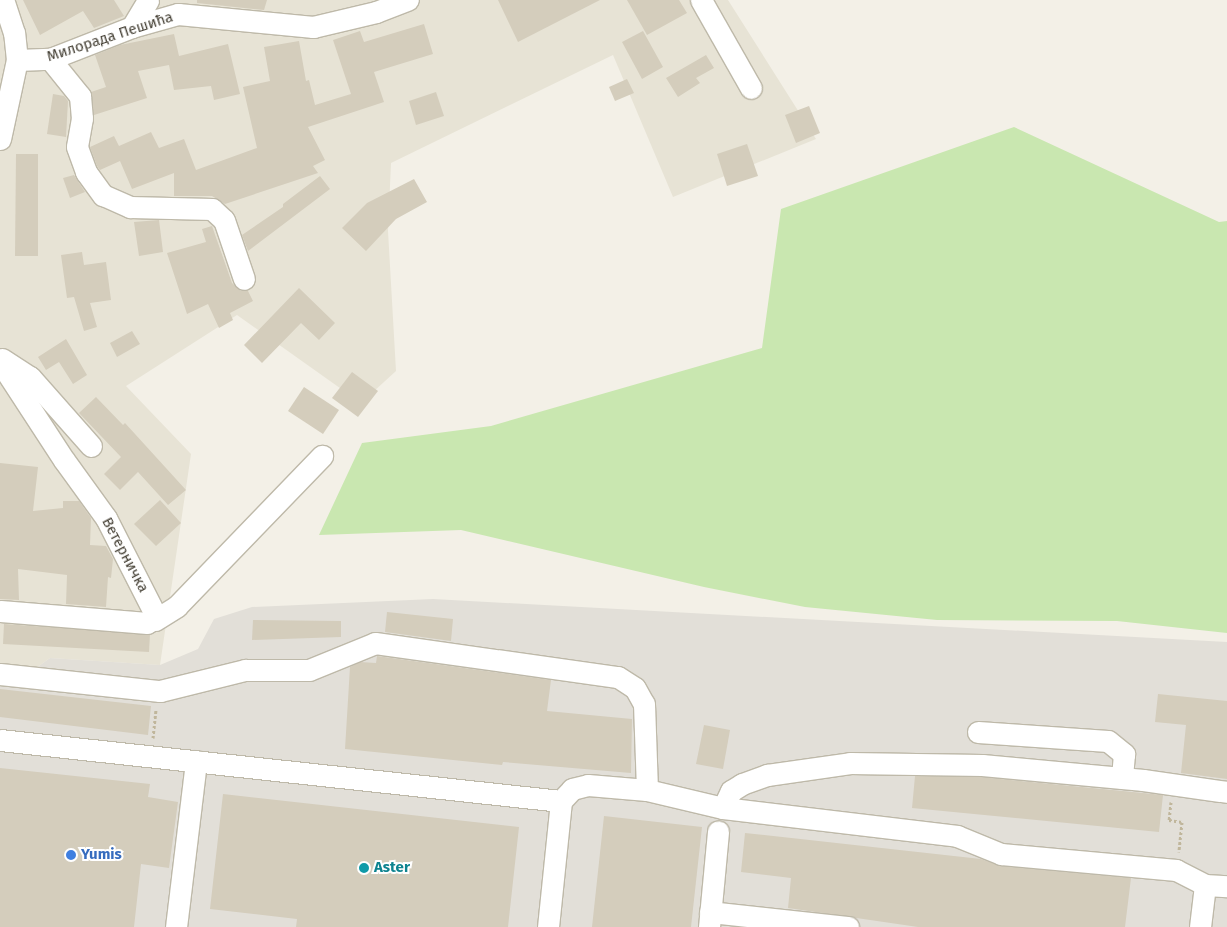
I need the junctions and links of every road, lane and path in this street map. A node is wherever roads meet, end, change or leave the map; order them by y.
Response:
1 (3, 0) edge
2 (148, 0) edge
3 (408, 0) edge
4 (701, 0) edge
5 (132, 27) junction
6 (50, 59) junction
7 (17, 60) junction
8 (751, 88) dead end
9 (0, 139) edge
10 (244, 278) dead end
11 (0, 358) edge
12 (0, 362) edge
13 (90, 446) dead end
14 (322, 456) dead end
15 (0, 611) edge
16 (155, 620) junction
17 (0, 674) edge
18 (157, 702) dead end
19 (978, 732) dead end
20 (0, 740) edge
21 (151, 756) junction
22 (196, 761) junction
23 (1122, 778) junction
24 (1174, 784) junction
25 (647, 790) junction
26 (1227, 792) edge
27 (561, 801) junction
28 (723, 808) junction
29 (718, 831) dead end
30 (1176, 870) junction
31 (1205, 885) junction
32 (1227, 886) edge
33 (710, 920) edge
34 (176, 927) edge
35 (548, 927) edge
36 (848, 927) edge
37 (1200, 927) edge

1 - 7 street
2 - 5 street
3 - 5 street, Милорада Пешића
4 - 8 street
5 - 6 street, Милорада Пешића
6 - 7 street, Милорада Пешића
6 - 10 street
7 - 9 street
11 - 13 street
12 - 16 street, Ветерничка
14 - 16 street
15 - 16 street
17 - 25 street
18 - 21 path
19 - 23 street
20 - 21 street
21 - 22 street
22 - 27 street
22 - 34 street
23 - 24 street
23 - 28 street
24 - 26 street
24 - 30 path
25 - 27 street
25 - 28 street
27 - 35 street
28 - 30 street
29 - 33 street
30 - 31 street
31 - 32 street
31 - 37 street
33 - 36 street

